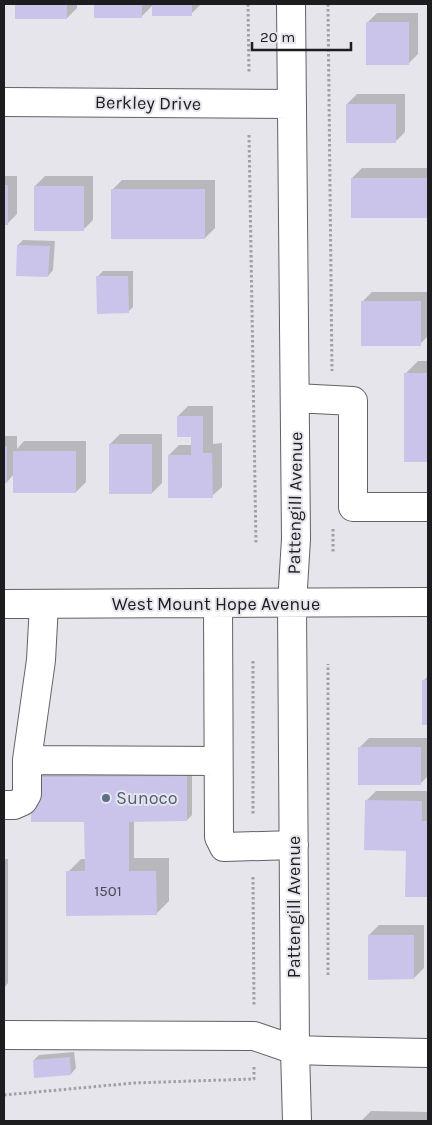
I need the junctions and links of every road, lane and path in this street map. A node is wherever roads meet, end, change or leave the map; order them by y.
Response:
1 (248, 4) edge
2 (291, 4) edge
3 (328, 4) edge
4 (4, 102) edge
5 (249, 104) junction
6 (292, 104) junction
7 (295, 398) junction
8 (332, 399) junction
9 (428, 507) edge
10 (333, 524) dead end
11 (256, 544) dead end
12 (333, 552) dead end
13 (428, 602) edge
14 (4, 604) edge
15 (44, 604) junction
16 (218, 604) junction
17 (292, 604) junction
18 (253, 661) dead end
19 (328, 664) dead end
20 (27, 760) junction
21 (218, 761) junction
22 (4, 805) edge
23 (294, 845) junction
24 (253, 846) junction
25 (328, 980) dead end
26 (4, 1035) edge
27 (254, 1036) junction
28 (295, 1050) junction
29 (428, 1053) edge
30 (4, 1094) edge
31 (297, 1121) edge

1 - 5 path
2 - 6 street, Pattengill Avenue
3 - 8 path
4 - 5 street, Berkley Drive
5 - 6 street, Berkley Drive
5 - 11 path
6 - 7 street, Pattengill Avenue
7 - 8 street
7 - 17 street, Pattengill Avenue
8 - 9 street
10 - 12 path
13 - 17 street, West Mount Hope Avenue
14 - 15 street, West Mount Hope Avenue
15 - 16 street, West Mount Hope Avenue
15 - 20 street
16 - 17 street, West Mount Hope Avenue
16 - 21 street
17 - 23 street, Pattengill Avenue
18 - 24 path
19 - 25 path
20 - 21 street
20 - 22 street
21 - 24 street
23 - 24 street
23 - 28 street, Pattengill Avenue
24 - 27 path
26 - 27 street
27 - 28 street
27 - 30 path
28 - 29 street
28 - 31 street, Pattengill Avenue

